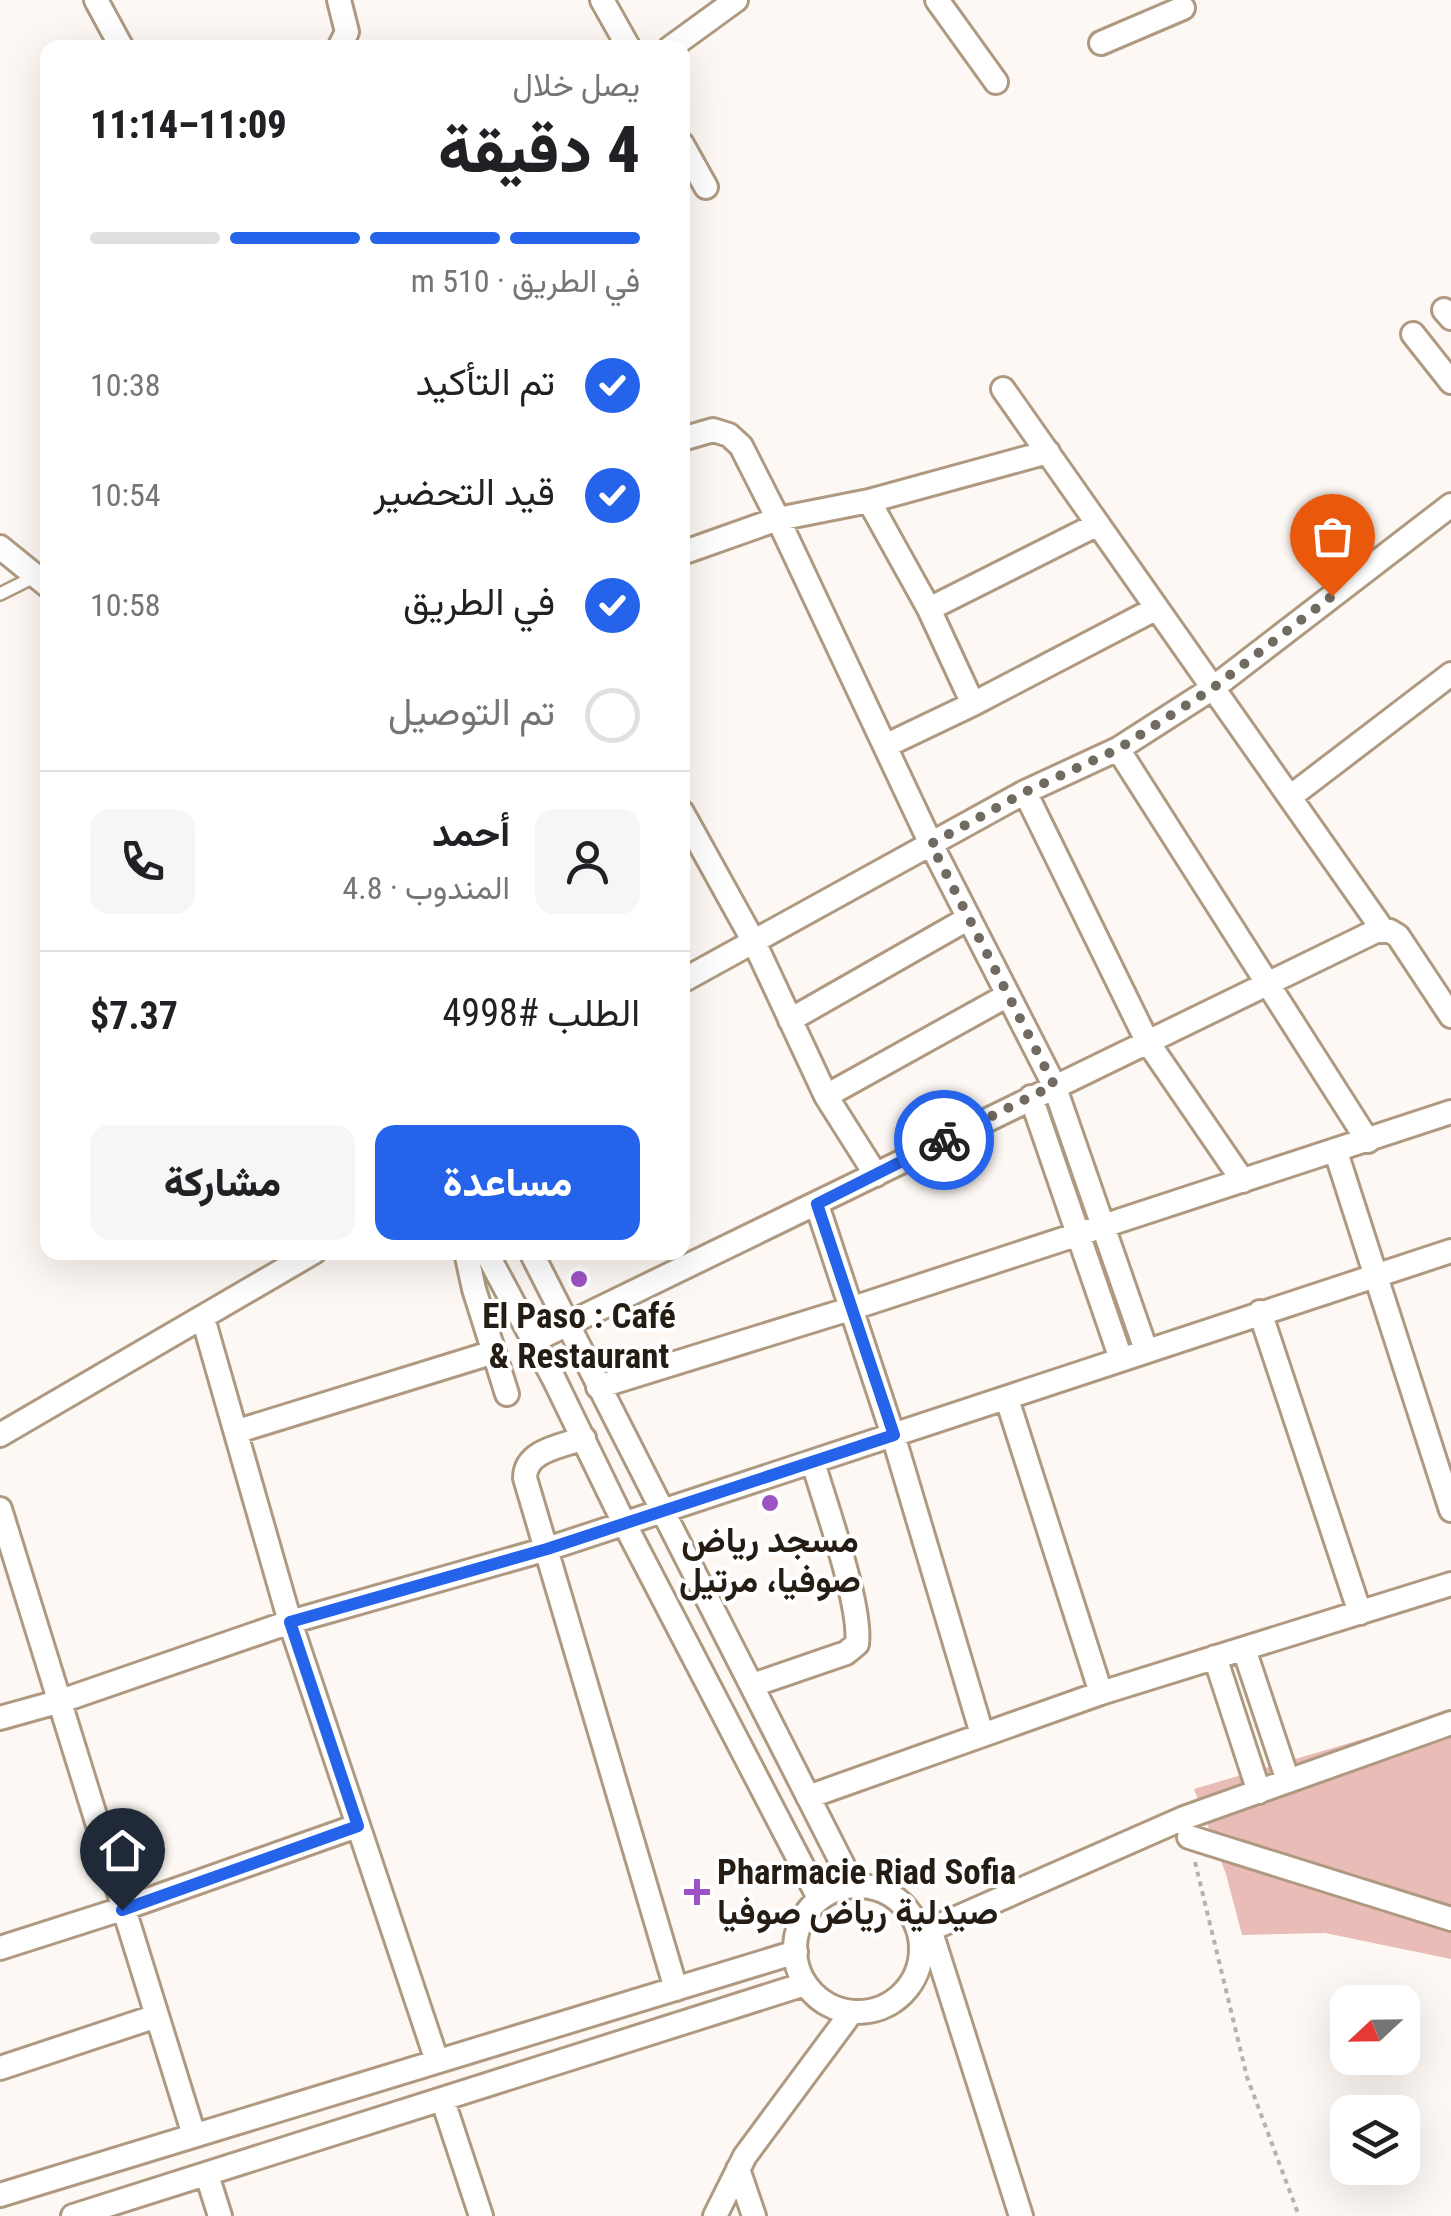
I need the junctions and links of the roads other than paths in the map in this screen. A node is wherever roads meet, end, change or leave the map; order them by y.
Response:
1 (96, 0) edge
2 (339, 0) edge
3 (602, 0) edge
4 (736, 0) edge
5 (937, 0) edge
6 (1183, 3) edge
7 (118, 40) edge
8 (343, 40) edge
9 (624, 40) edge
10 (681, 40) edge
11 (1101, 44) dead end
12 (996, 82) dead end
13 (690, 158) edge
14 (706, 187) dead end
15 (1414, 334) dead end
16 (1451, 382) edge
17 (1003, 389) dead end
18 (690, 437) edge
19 (1048, 452) junction
20 (870, 501) junction
21 (1451, 506) edge
22 (778, 519) junction
23 (1098, 524) junction
24 (0, 547) edge
25 (690, 551) edge
26 (40, 581) edge
27 (40, 582) edge
28 (0, 594) edge
29 (1157, 608) junction
30 (929, 610) junction
31 (1451, 674) edge
32 (1213, 688) junction
33 (973, 704) junction
34 (885, 746) junction
35 (1118, 749) junction
36 (1025, 792) junction
37 (1290, 797) junction
38 (690, 826) edge
39 (931, 844) junction
40 (969, 918) junction
41 (1383, 930) junction
42 (754, 942) junction
43 (690, 977) edge
44 (1269, 983) junction
45 (1008, 995) junction
46 (1451, 1016) edge
47 (790, 1020) junction
48 (1147, 1041) junction
49 (1054, 1085) junction
50 (826, 1096) junction
51 (1030, 1096) junction
52 (1451, 1112) edge
53 (1368, 1141) junction
54 (1336, 1152) junction
55 (876, 1175) junction
56 (1243, 1181) junction
57 (817, 1204) junction
58 (1105, 1225) junction
59 (1078, 1234) junction
60 (1451, 1251) edge
61 (301, 1260) edge
62 (468, 1260) edge
63 (490, 1260) edge
64 (535, 1260) edge
65 (662, 1260) edge
66 (670, 1274) junction
67 (1378, 1276) junction
68 (853, 1308) junction
69 (1260, 1312) junction
70 (203, 1318) junction
71 (568, 1323) junction
72 (533, 1341) junction
73 (1146, 1350) junction
74 (494, 1352) junction
75 (1121, 1359) junction
76 (598, 1386) junction
77 (507, 1394) dead end
78 (1007, 1399) junction
79 (238, 1431) junction
80 (0, 1435) edge
81 (894, 1435) junction
82 (584, 1438) junction
83 (813, 1462) junction
84 (0, 1509) edge
85 (1451, 1510) edge
86 (660, 1511) junction
87 (623, 1521) junction
88 (547, 1549) junction
89 (1451, 1584) edge
90 (1360, 1612) junction
91 (290, 1622) junction
92 (1244, 1649) junction
93 (1216, 1658) junction
94 (753, 1685) junction
95 (1101, 1693) junction
96 (60, 1701) junction
97 (0, 1718) edge
98 (1451, 1723) edge
99 (982, 1734) junction
100 (1288, 1781) junction
101 (1258, 1792) junction
102 (808, 1797) junction
103 (358, 1826) junction
104 (1188, 1837) road end
105 (852, 1885) junction
106 (820, 1898) junction
107 (122, 1910) junction
108 (1451, 1919) edge
109 (925, 1932) junction
110 (0, 1948) edge
111 (796, 1952) junction
112 (805, 1984) junction
113 (676, 1988) junction
114 (851, 2013) junction
115 (157, 2016) junction
116 (437, 2061) junction
117 (0, 2068) edge
118 (444, 2100) junction
119 (194, 2135) junction
120 (738, 2169) junction
121 (207, 2175) junction
122 (0, 2195) edge
123 (73, 2216) edge
124 (220, 2216) edge
125 (481, 2216) edge
126 (715, 2216) edge
127 (754, 2216) edge
128 (1020, 2216) edge

1 - 7 street
2 - 8 street
3 - 9 street
4 - 10 street
5 - 12 street
6 - 11 street
13 - 14 street
15 - 16 street
17 - 19 street
18 - 22 street
19 - 20 street
19 - 23 street
20 - 22 street
20 - 30 street
21 - 32 street
22 - 25 street
22 - 34 street
23 - 29 street
23 - 30 street
24 - 26 street
27 - 28 lane
29 - 32 street
29 - 33 street
30 - 33 street
31 - 37 street
32 - 35 street
32 - 37 street
33 - 34 street
34 - 39 street
35 - 36 street
35 - 44 street
36 - 39 street
36 - 48 street
37 - 41 street
38 - 42 street
39 - 40 street
39 - 42 street
40 - 45 street
40 - 47 street
41 - 44 street
41 - 46 street
42 - 43 street
42 - 47 street
44 - 48 street
44 - 53 street
45 - 49 street
45 - 50 street
47 - 50 street
48 - 49 street
48 - 56 street
49 - 51 street
49 - 58 street
50 - 55 street
51 - 55 street
51 - 59 street
52 - 53 street
53 - 54 street
54 - 56 street
54 - 67 street
55 - 57 street
56 - 58 street
57 - 66 street
57 - 68 street
58 - 59 street
58 - 73 street
59 - 68 street
59 - 75 street
60 - 67 street
61 - 70 street
62 - 74 street
63 - 72 street
64 - 71 street
65 - 66 street
66 - 71 street
67 - 69 street
67 - 85 street
68 - 76 street
68 - 81 street
69 - 73 street
69 - 90 street
70 - 79 street
70 - 80 street
71 - 72 street
71 - 76 street
72 - 82 street
73 - 75 street
74 - 77 street
74 - 79 street
75 - 78 street
76 - 86 street
78 - 81 street
78 - 95 street
79 - 91 street
81 - 83 street
81 - 99 street
82 - 87 street
82 - 88 street
83 - 86 street
83 - 94 street
84 - 96 street
86 - 87 street
86 - 94 street
87 - 88 street
87 - 106 street
88 - 91 street
88 - 113 street
89 - 90 street
90 - 92 street
91 - 96 street
91 - 103 street
92 - 93 street
92 - 100 street
93 - 95 street
93 - 101 street
94 - 102 street
95 - 99 street
96 - 97 street
96 - 107 street
98 - 100 street
99 - 102 street
100 - 101 street
101 - 109 street
102 - 105 street
103 - 107 street
103 - 116 street
104 - 108 street
105 - 106 street
105 - 109 street
106 - 111 street
107 - 110 street
107 - 115 street
109 - 114 street
109 - 128 street
111 - 112 street
111 - 113 street
112 - 114 street
112 - 118 street
113 - 116 street
114 - 120 street
115 - 117 street
115 - 119 street
116 - 119 street
118 - 121 street
118 - 125 street
119 - 122 street
120 - 126 street
120 - 127 street
121 - 123 street
121 - 124 street

